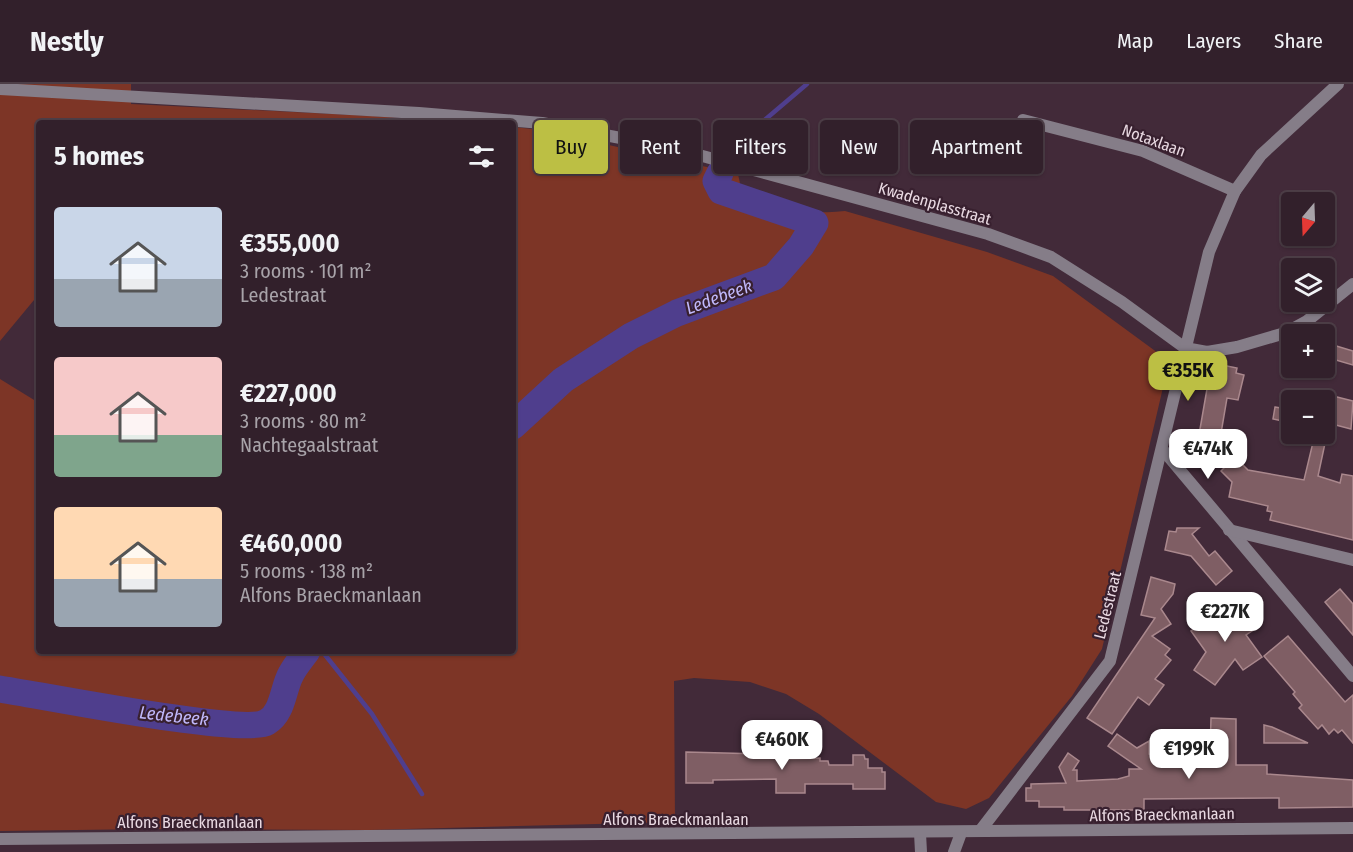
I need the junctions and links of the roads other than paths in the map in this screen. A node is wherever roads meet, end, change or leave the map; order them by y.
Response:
1 (1338, 84) edge
2 (0, 89) edge
3 (115, 89) edge
4 (504, 120) edge
5 (516, 121) edge
6 (1043, 125) edge
7 (1235, 191) junction
8 (1353, 284) edge
9 (1185, 348) junction
10 (1163, 450) junction
11 (1229, 530) junction
12 (1353, 560) edge
13 (1353, 676) edge
14 (1353, 828) edge
15 (980, 831) junction
16 (920, 833) junction
17 (961, 833) junction
18 (0, 839) edge
19 (921, 852) edge
20 (954, 852) edge

1 - 7 street
2 - 3 street, Kwadenplasstraat
3 - 4 street, Kwadenplasstraat
5 - 9 street, Kwadenplasstraat
6 - 7 street, Notaxlaan
7 - 9 street
8 - 9 street
9 - 10 street, Ledestraat
10 - 11 street
10 - 15 street, Ledestraat
11 - 12 street
11 - 13 street
14 - 15 street, Alfons Braeckmanlaan
15 - 17 street, Alfons Braeckmanlaan
16 - 17 street, Alfons Braeckmanlaan
16 - 18 street, Alfons Braeckmanlaan
16 - 19 street
17 - 20 street

